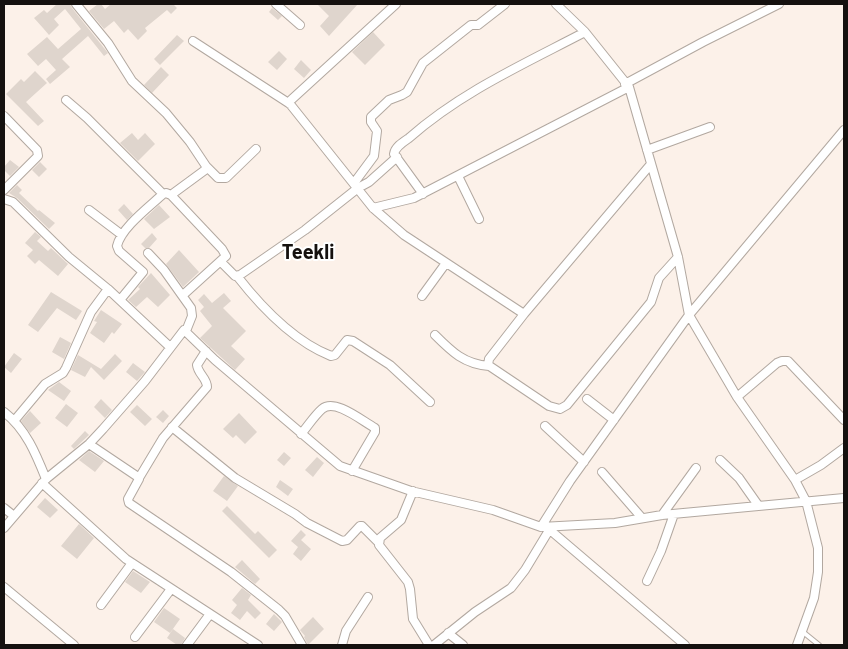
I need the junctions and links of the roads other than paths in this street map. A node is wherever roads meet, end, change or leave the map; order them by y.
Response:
1 (76, 4) edge
2 (276, 4) edge
3 (396, 4) edge
4 (505, 4) edge
5 (556, 4) edge
6 (779, 4) edge
7 (300, 25) dead end
8 (585, 32) junction
9 (193, 41) dead end
10 (627, 86) junction
11 (66, 100) dead end
12 (290, 104) junction
13 (4, 116) edge
14 (710, 127) dead end
15 (844, 130) edge
16 (256, 149) dead end
17 (647, 150) junction
18 (397, 158) junction
19 (651, 164) junction
20 (207, 167) junction
21 (458, 176) junction
22 (356, 186) junction
23 (4, 190) edge
24 (162, 194) junction
25 (423, 194) junction
26 (171, 195) junction
27 (5, 198) edge
28 (373, 208) junction
29 (89, 210) dead end
30 (479, 219) dead end
31 (122, 235) junction
32 (148, 253) dead end
33 (678, 257) junction
34 (221, 262) junction
35 (446, 263) junction
36 (236, 276) junction
37 (108, 289) junction
38 (183, 295) junction
39 (422, 296) dead end
40 (120, 300) junction
41 (524, 314) junction
42 (689, 315) junction
43 (186, 331) junction
44 (435, 335) dead end
45 (170, 347) junction
46 (206, 351) junction
47 (489, 366) junction
48 (737, 398) junction
49 (587, 399) dead end
50 (430, 402) dead end
51 (4, 412) edge
52 (614, 420) junction
53 (844, 420) edge
54 (14, 421) junction
55 (546, 426) dead end
56 (172, 427) junction
57 (301, 434) junction
58 (89, 444) junction
59 (844, 448) edge
60 (720, 460) dead end
61 (584, 462) junction
62 (696, 468) dead end
63 (352, 471) junction
64 (602, 472) dead end
65 (139, 478) junction
66 (795, 480) junction
67 (44, 481) junction
68 (413, 491) junction
69 (844, 498) edge
70 (806, 502) junction
71 (758, 505) junction
72 (4, 508) edge
73 (662, 514) junction
74 (674, 514) junction
75 (14, 516) junction
76 (642, 518) junction
77 (541, 527) junction
78 (4, 528) edge
79 (551, 529) junction
80 (379, 543) junction
81 (132, 563) junction
82 (647, 581) dead end
83 (4, 587) edge
84 (171, 589) junction
85 (368, 597) dead end
86 (101, 605) dead end
87 (210, 614) junction
88 (803, 632) junction
89 (448, 633) junction
90 (135, 637) dead end
91 (253, 644) edge
92 (74, 645) edge
93 (187, 645) edge
94 (302, 645) edge
95 (342, 645) edge
96 (429, 645) edge
97 (434, 645) edge
98 (463, 645) edge
99 (685, 645) edge
100 (797, 645) edge
101 (819, 645) edge

1 - 20 street
2 - 7 street
3 - 12 street
4 - 22 street
5 - 8 street
6 - 10 street
8 - 10 street
8 - 18 street
9 - 12 street
10 - 17 street
10 - 21 street
11 - 24 street
12 - 22 street
13 - 23 street
14 - 17 street
15 - 42 street
16 - 20 street
17 - 19 street
18 - 22 street
18 - 25 street
19 - 33 street
19 - 41 street
20 - 26 street
21 - 25 street
21 - 30 street
22 - 28 street
22 - 36 street
24 - 26 street
24 - 31 street
25 - 28 street
26 - 34 street
27 - 37 street
28 - 35 street
29 - 31 street
31 - 40 street
32 - 38 street
33 - 42 street
33 - 47 street
34 - 36 street
34 - 38 street
35 - 39 street
35 - 41 street
36 - 50 street
37 - 40 street
37 - 54 street
38 - 43 street
40 - 45 street
41 - 47 street
42 - 48 street
42 - 52 street
43 - 45 street
43 - 46 street
44 - 47 street
45 - 58 street
46 - 56 street
46 - 57 street
48 - 53 street
48 - 66 street
49 - 52 street
51 - 54 street
52 - 61 street
54 - 67 street
55 - 61 street
56 - 65 street
56 - 80 street
57 - 63 street
57 - 63 street
58 - 65 street
58 - 67 street
59 - 66 street
60 - 71 street
61 - 77 street
62 - 73 street
63 - 68 street
64 - 76 street
65 - 94 street
66 - 70 street
67 - 75 street
67 - 81 street
68 - 77 street
68 - 80 street
69 - 70 street
70 - 71 street
70 - 88 street
71 - 74 street
72 - 75 street
73 - 74 street
73 - 76 street
74 - 82 street
75 - 78 street
76 - 79 street
77 - 79 street
79 - 89 street
79 - 99 street
80 - 96 street
81 - 84 street
81 - 86 street
83 - 92 street
84 - 87 street
84 - 90 street
85 - 95 street
87 - 91 street
87 - 93 street
88 - 100 street
88 - 101 lane
89 - 97 street
89 - 98 street

